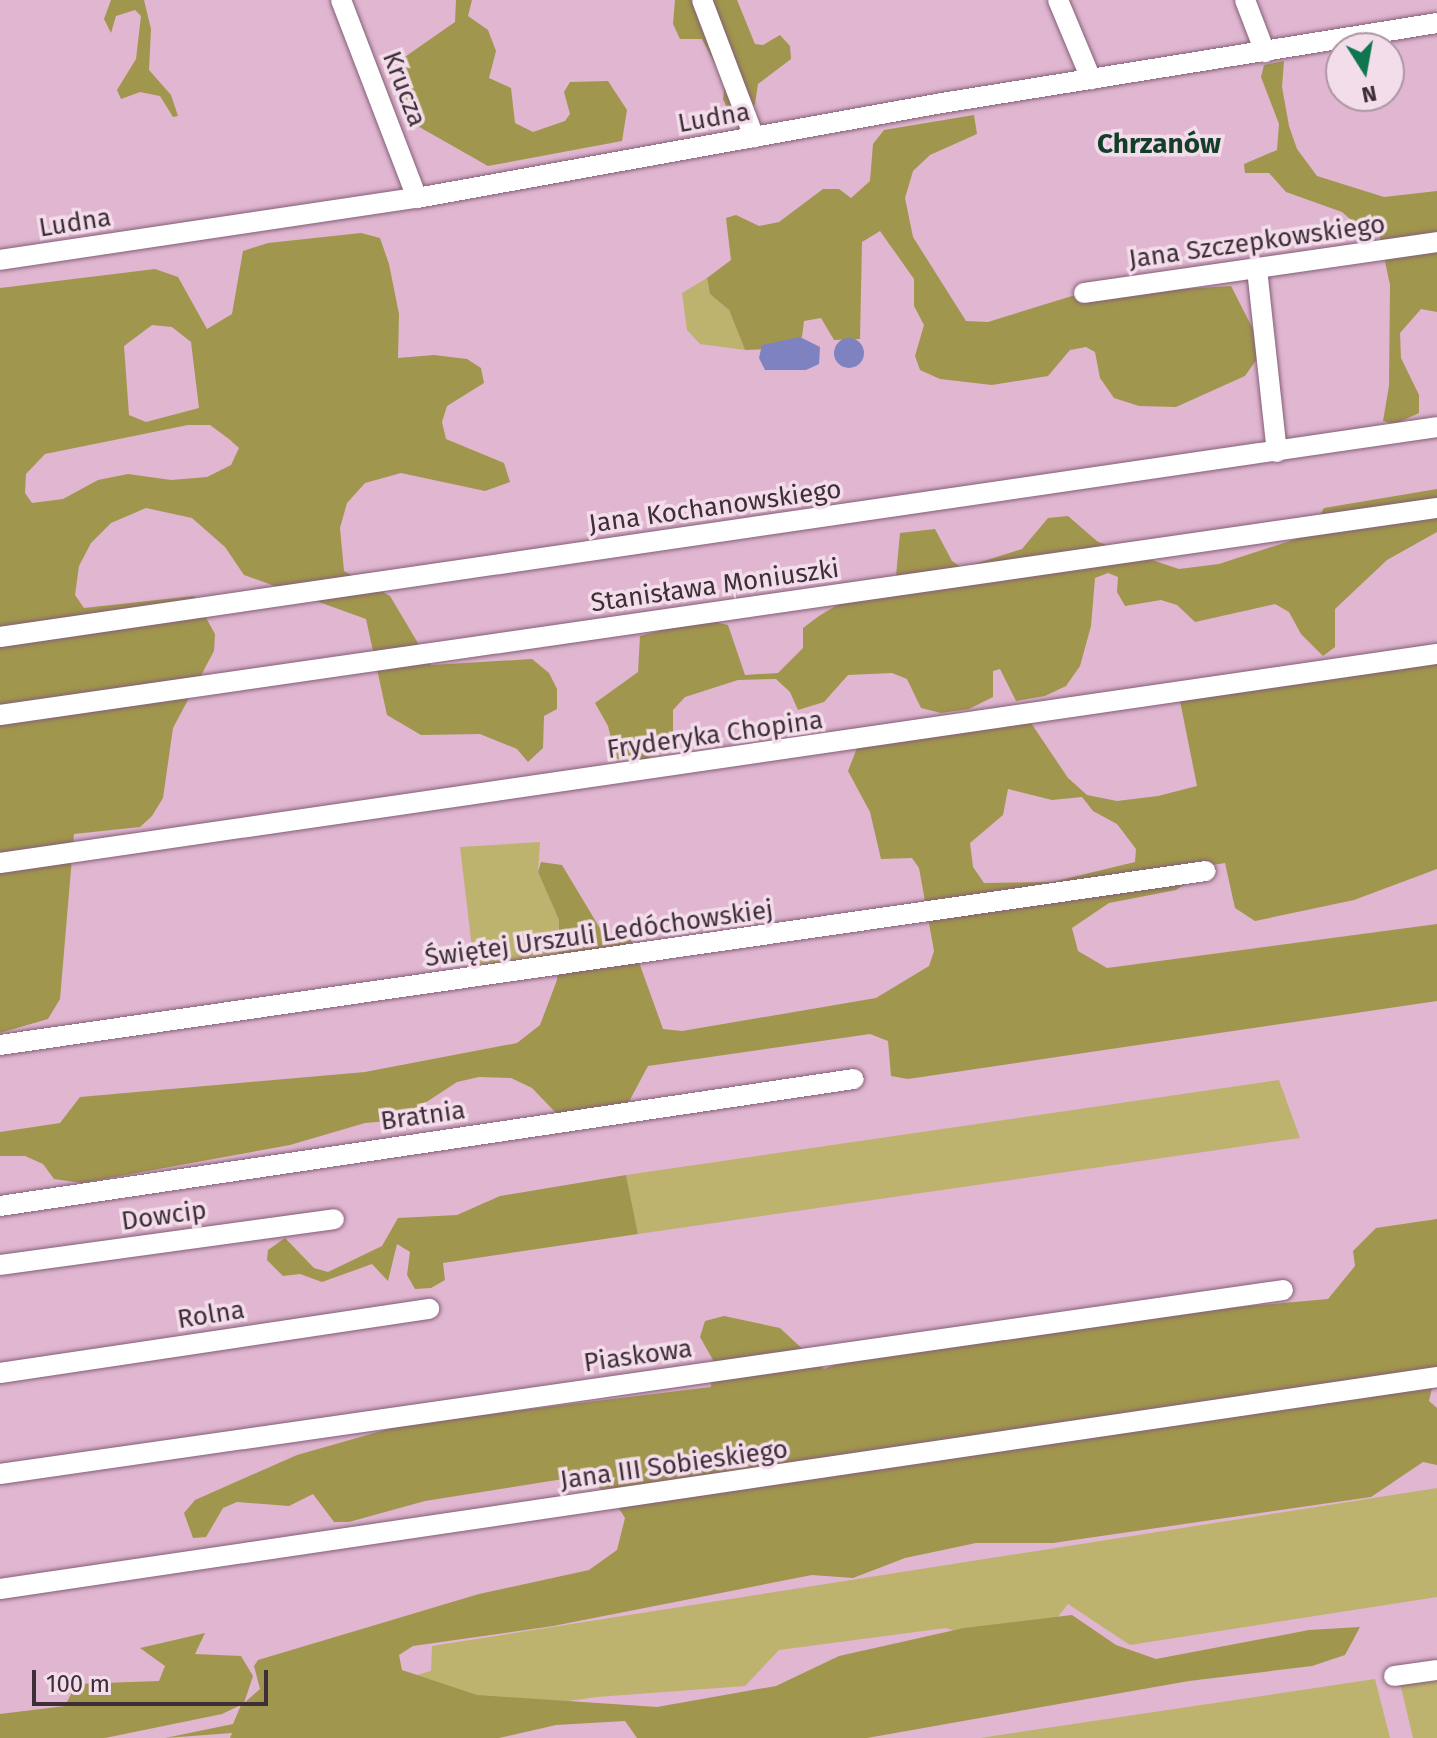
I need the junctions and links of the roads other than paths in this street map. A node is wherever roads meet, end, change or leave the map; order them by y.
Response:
1 (341, 0) edge
2 (702, 0) edge
3 (1058, 0) edge
4 (1245, 0) edge
5 (1437, 23) edge
6 (1265, 52) junction
7 (1091, 79) junction
8 (754, 137) junction
9 (417, 198) junction
10 (1437, 242) edge
11 (0, 260) edge
12 (1257, 269) junction
13 (1084, 293) dead end
14 (1437, 427) edge
15 (1277, 452) junction
16 (1437, 508) edge
17 (0, 637) edge
18 (1437, 654) edge
19 (0, 715) edge
20 (0, 863) edge
21 (1206, 871) dead end
22 (0, 1045) edge
23 (854, 1079) dead end
24 (0, 1206) edge
25 (334, 1219) dead end
26 (0, 1265) edge
27 (1283, 1290) dead end
28 (429, 1309) dead end
29 (0, 1373) edge
30 (1437, 1377) edge
31 (0, 1474) edge
32 (0, 1589) edge
33 (1437, 1670) edge
34 (1394, 1676) dead end

1 - 9 street, Krucza
2 - 8 street
3 - 7 street
4 - 6 street
5 - 6 street, Ludna
6 - 7 street, Ludna
7 - 8 street, Ludna
8 - 9 street, Ludna
9 - 11 street, Ludna
10 - 12 street, Jana Szczepkowskiego
12 - 13 street, Jana Szczepkowskiego
12 - 15 street
14 - 15 street, Jana Kochanowskiego
15 - 17 street, Jana Kochanowskiego
16 - 19 street, Stanisława Moniuszki
18 - 20 street, Fryderyka Chopina
21 - 22 street, Świętej Urszuli Ledóchowskiej
23 - 24 street, Bratnia
25 - 26 street, Dowcip
27 - 31 street, Piaskowa
28 - 29 street, Rolna
30 - 32 street, Jana III Sobieskiego
33 - 34 street

